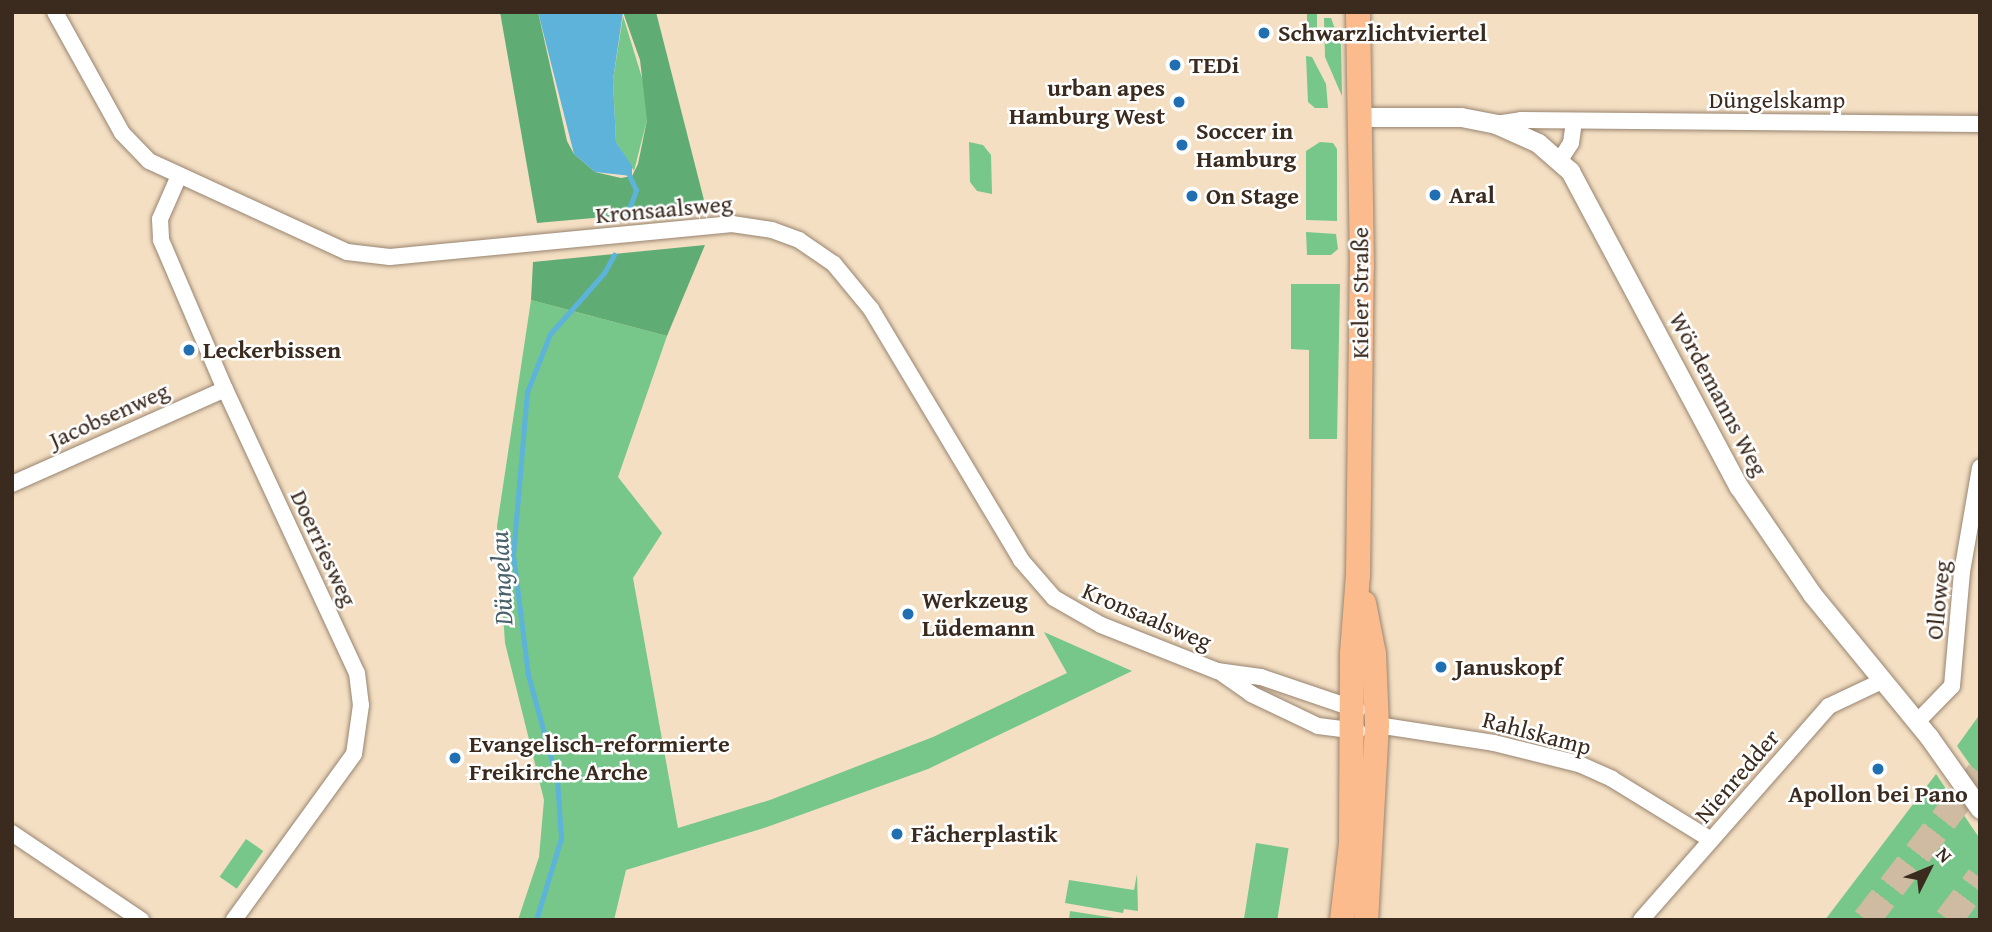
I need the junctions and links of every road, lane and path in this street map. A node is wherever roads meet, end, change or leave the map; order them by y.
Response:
1 (55, 12) edge
2 (1357, 12) edge
3 (1360, 117) junction
4 (1574, 122) junction
5 (1496, 124) junction
6 (1980, 124) edge
7 (1560, 160) junction
8 (178, 178) junction
9 (225, 389) junction
10 (1980, 468) edge
11 (12, 484) edge
12 (1358, 575) junction
13 (1217, 671) junction
14 (1882, 681) junction
15 (1353, 707) junction
16 (1917, 722) junction
17 (1365, 728) junction
18 (1980, 809) edge
19 (12, 834) edge
20 (1710, 840) junction
21 (141, 920) edge
22 (234, 920) edge
23 (1342, 920) edge
24 (1366, 920) edge
25 (1641, 920) edge

1 - 8 street, Kronsaalsweg
2 - 3 main road, Kieler Straße
3 - 5 street, Wördemanns Weg
3 - 12 main road, Kieler Straße
4 - 5 street, Düngelskamp
4 - 6 street, Düngelskamp
4 - 7 street
5 - 7 street, Wördemanns Weg
7 - 14 street, Wördemanns Weg
8 - 9 street, Doerriesweg
8 - 13 street, Kronsaalsweg
9 - 11 street, Jacobsenweg
9 - 22 street, Doerriesweg
10 - 16 street, Olloweg
12 - 15 main road, Kieler Straße
12 - 17 main road, Kieler Straße
13 - 15 street, Kronsaalsweg
13 - 17 street, Kronsaalsweg
14 - 16 street, Wördemanns Weg
14 - 20 street, Nienredder
15 - 17 main road, Kieler Straße
16 - 18 street, Wördemanns Weg
17 - 20 street, Rahlskamp
17 - 23 main road, Kieler Straße
17 - 24 main road, Kieler Straße
19 - 21 street
20 - 25 street, Nienredder

